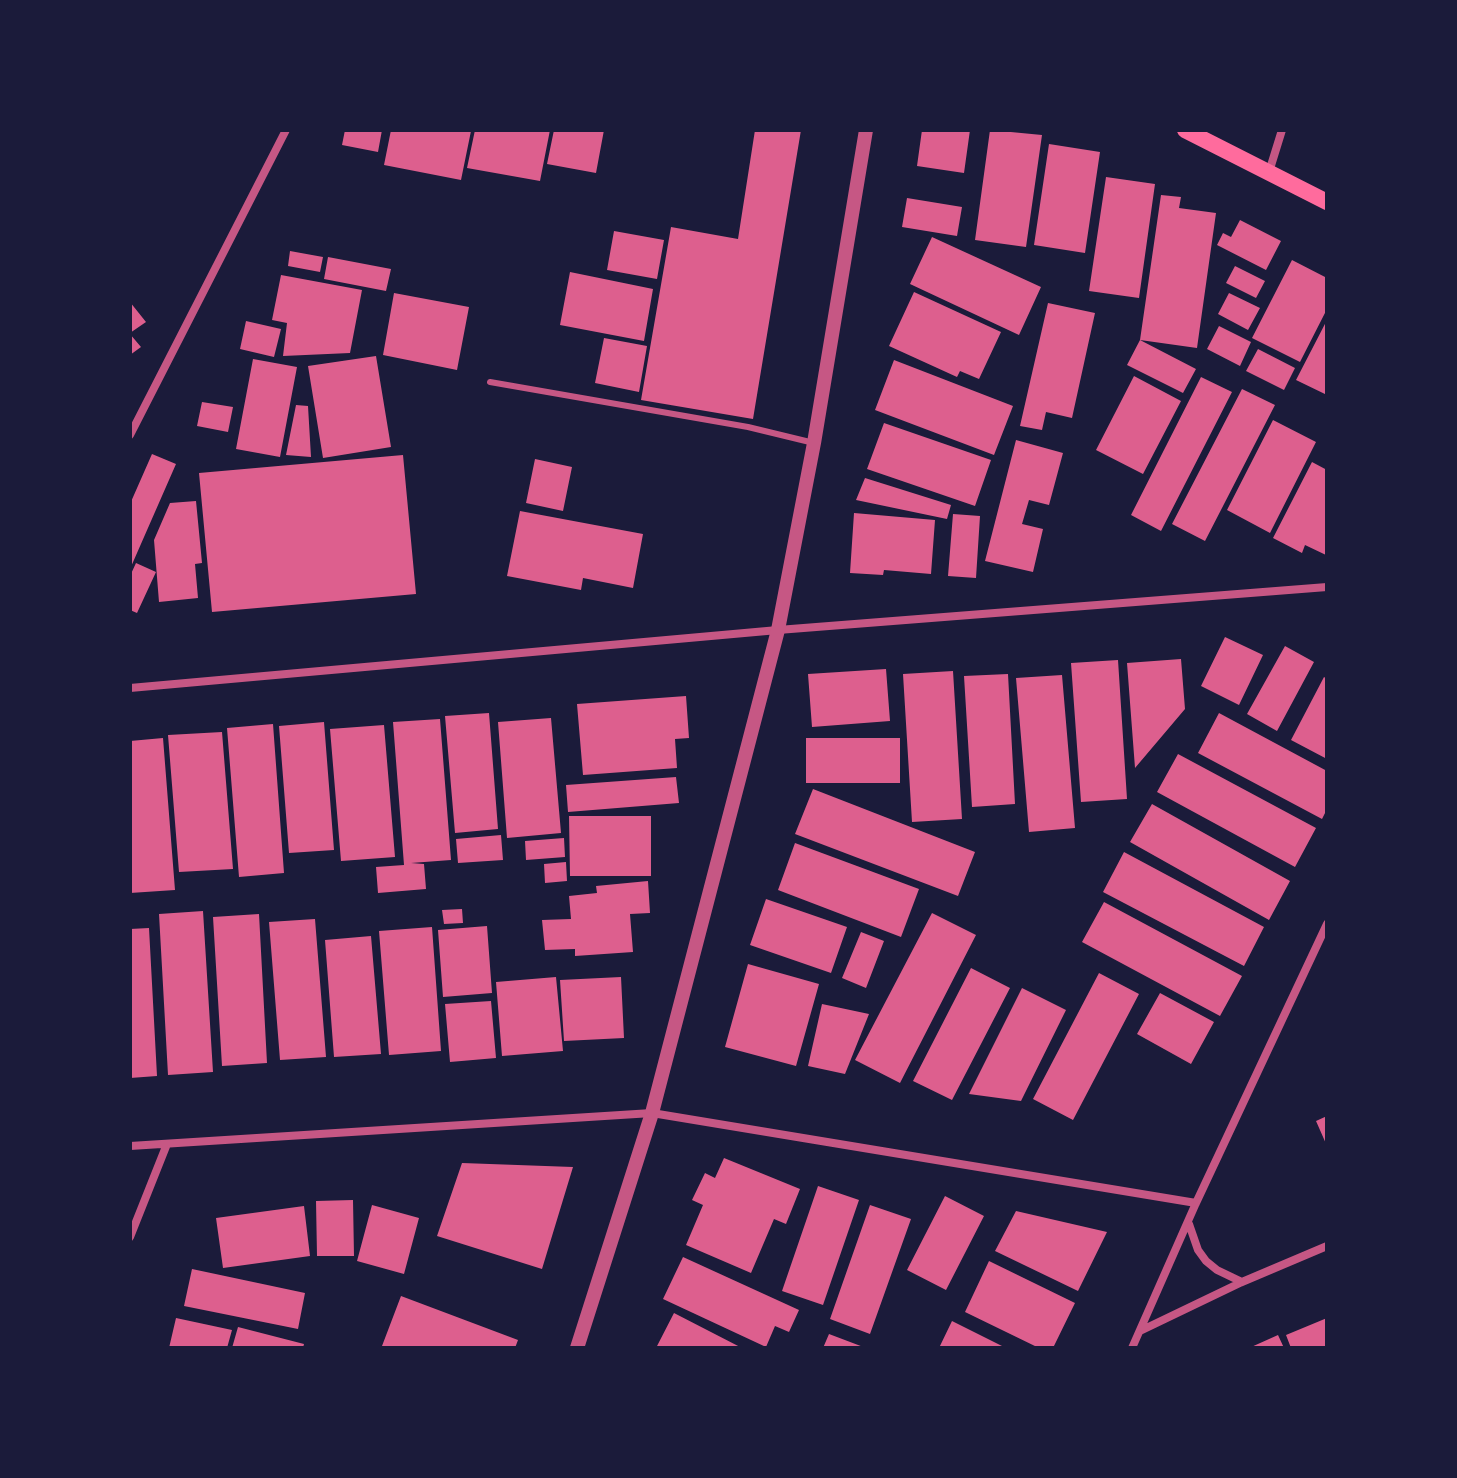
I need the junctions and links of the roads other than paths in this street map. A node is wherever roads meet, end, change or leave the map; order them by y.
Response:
1 (286, 130) edge
2 (866, 130) edge
3 (1185, 130) edge
4 (1282, 130) edge
5 (1269, 172) junction
6 (1327, 202) edge
7 (490, 382) dead end
8 (130, 435) edge
9 (814, 443) junction
10 (1327, 587) edge
11 (778, 630) junction
12 (130, 688) edge
13 (1327, 924) edge
14 (652, 1113) junction
15 (167, 1144) junction
16 (130, 1146) edge
17 (1196, 1203) junction
18 (1189, 1224) junction
19 (130, 1237) edge
20 (1327, 1246) edge
21 (1242, 1282) junction
22 (1140, 1331) junction
23 (577, 1348) edge
24 (1132, 1348) edge

1 - 8 street
2 - 9 street
3 - 5 main road
4 - 5 street
5 - 6 main road
7 - 9 lane
9 - 11 street
10 - 11 street
11 - 12 street
11 - 14 street
13 - 17 street
14 - 15 street
14 - 17 street
14 - 23 street
15 - 16 street
15 - 19 street
17 - 18 street
18 - 21 street
18 - 22 street
20 - 21 street
21 - 22 street
22 - 24 street

